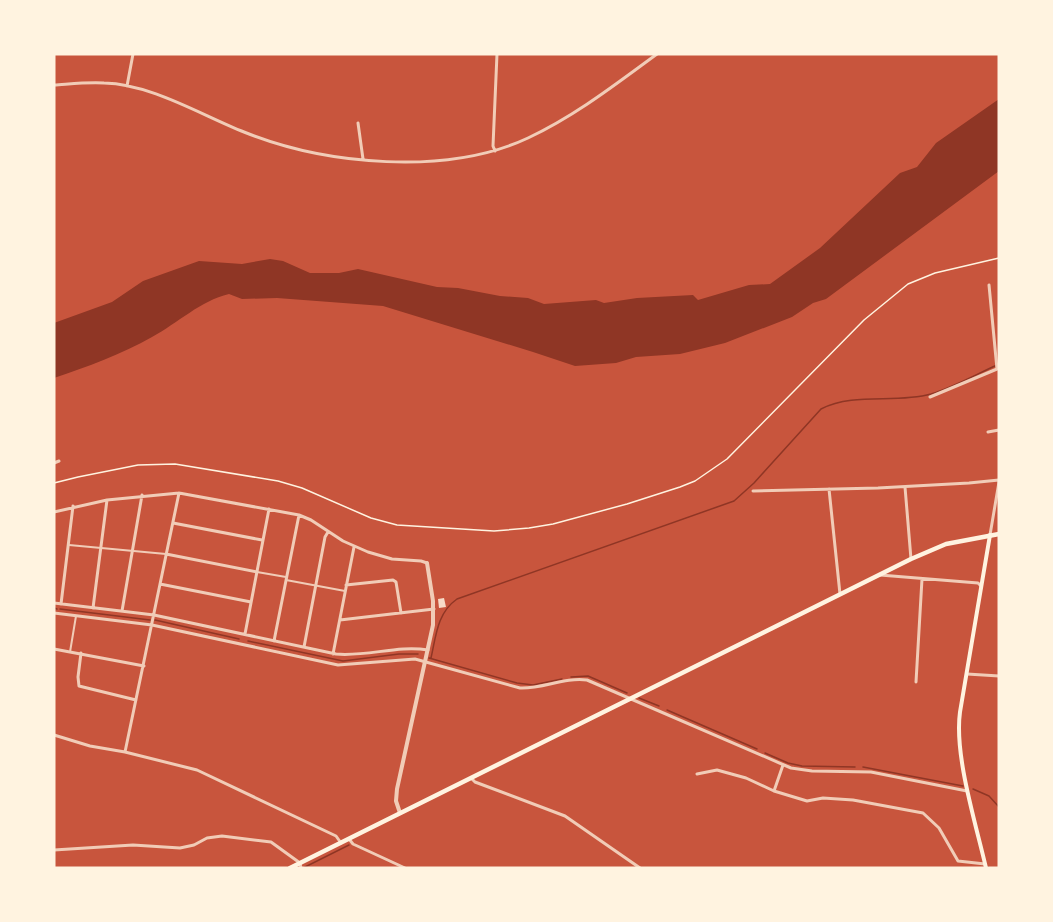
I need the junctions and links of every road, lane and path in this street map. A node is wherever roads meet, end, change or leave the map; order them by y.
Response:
1 (133, 54) edge
2 (497, 54) edge
3 (657, 54) edge
4 (54, 85) edge
5 (127, 86) junction
6 (358, 123) dead end
7 (495, 151) junction
8 (363, 159) junction
9 (999, 258) edge
10 (989, 285) dead end
11 (998, 369) edge
12 (930, 397) dead end
13 (999, 430) edge
14 (988, 432) dead end
15 (59, 461) dead end
16 (54, 463) edge
17 (999, 481) edge
18 (54, 483) edge
19 (905, 487) junction
20 (829, 489) junction
21 (753, 492) dead end
22 (179, 493) junction
23 (142, 495) junction
24 (107, 500) junction
25 (73, 506) junction
26 (269, 509) junction
27 (54, 512) edge
28 (298, 515) junction
29 (172, 524) junction
30 (328, 532) junction
31 (999, 534) edge
32 (990, 536) junction
33 (263, 540) junction
34 (69, 544) junction
35 (101, 547) junction
36 (354, 547) junction
37 (133, 550) junction
38 (166, 554) junction
39 (911, 559) junction
40 (427, 564) joint
41 (257, 572) junction
42 (878, 575) junction
43 (286, 579) junction
44 (922, 579) junction
45 (160, 584) junction
46 (346, 585) junction
47 (315, 586) junction
48 (981, 586) junction
49 (345, 591) junction
50 (840, 594) junction
51 (251, 602) junction
52 (54, 603) edge
53 (61, 604) junction
54 (93, 608) junction
55 (434, 609) junction
56 (122, 611) junction
57 (54, 613) edge
58 (401, 613) junction
59 (76, 615) junction
60 (154, 615) junction
61 (340, 620) junction
62 (152, 625) junction
63 (245, 634) junction
64 (274, 641) junction
65 (304, 648) junction
66 (54, 650) edge
67 (428, 650) junction
68 (70, 652) junction
69 (81, 653) junction
70 (333, 654) junction
71 (425, 661) junction
72 (144, 666) junction
73 (967, 674) junction
74 (999, 676) edge
75 (916, 682) dead end
76 (629, 699) junction
77 (136, 700) junction
78 (54, 735) edge
79 (125, 752) junction
80 (783, 765) junction
81 (697, 774) dead end
82 (471, 778) junction
83 (774, 791) junction
84 (969, 792) junction
85 (400, 813) junction
86 (349, 839) junction
87 (341, 843) junction
88 (54, 850) edge
89 (301, 866) edge
90 (985, 866) edge
91 (290, 868) edge
92 (405, 868) edge
93 (640, 868) edge

1 - 5 street
2 - 7 street
3 - 7 street
4 - 5 street
5 - 8 street
6 - 8 street
7 - 8 street
9 - 18 path
10 - 11 street
11 - 12 street
13 - 14 street
15 - 16 street
17 - 19 street
17 - 32 street
19 - 20 street
19 - 39 street
20 - 21 street
20 - 50 street
22 - 23 street
22 - 26 street
22 - 29 street
23 - 24 street
23 - 37 street
24 - 25 street
24 - 35 street
25 - 27 street
25 - 34 street
26 - 28 street
26 - 33 street
28 - 30 street
28 - 43 street
29 - 33 street
29 - 38 street
30 - 36 street
30 - 47 street
31 - 32 main road
32 - 39 main road
32 - 48 main road
33 - 41 street
34 - 35 street
34 - 53 street
35 - 37 street
35 - 54 street
36 - 40 street
36 - 46 street
37 - 38 street
37 - 56 street
38 - 41 street
38 - 45 street
39 - 42 main road
40 - 55 street
41 - 43 street
41 - 51 street
42 - 44 street
42 - 50 main road
43 - 47 street
43 - 64 street
44 - 48 street
44 - 75 street
45 - 51 street
45 - 60 street
46 - 49 street
46 - 58 street
47 - 49 street
47 - 65 street
48 - 73 main road
49 - 61 street
50 - 76 main road
51 - 63 street
52 - 53 street
53 - 54 street
54 - 56 street
55 - 58 street
55 - 67 street
56 - 60 street
57 - 59 street
58 - 61 street
59 - 62 street
59 - 68 street
60 - 62 street
60 - 63 street
61 - 70 street
62 - 71 street
62 - 72 street
63 - 64 street
64 - 65 street
65 - 70 street
66 - 68 street
67 - 70 street
67 - 71 street
68 - 69 street
69 - 72 street
69 - 77 street
71 - 76 street
71 - 85 street
72 - 77 street
73 - 74 street
73 - 84 main road
76 - 80 street
76 - 82 main road
77 - 79 street
78 - 79 street
79 - 87 street
80 - 83 street
80 - 84 street
81 - 83 street
82 - 85 main road
82 - 93 street
83 - 90 street
84 - 90 main road
85 - 86 main road
86 - 87 main road
86 - 92 street
87 - 89 main road
88 - 89 street
89 - 91 main road

